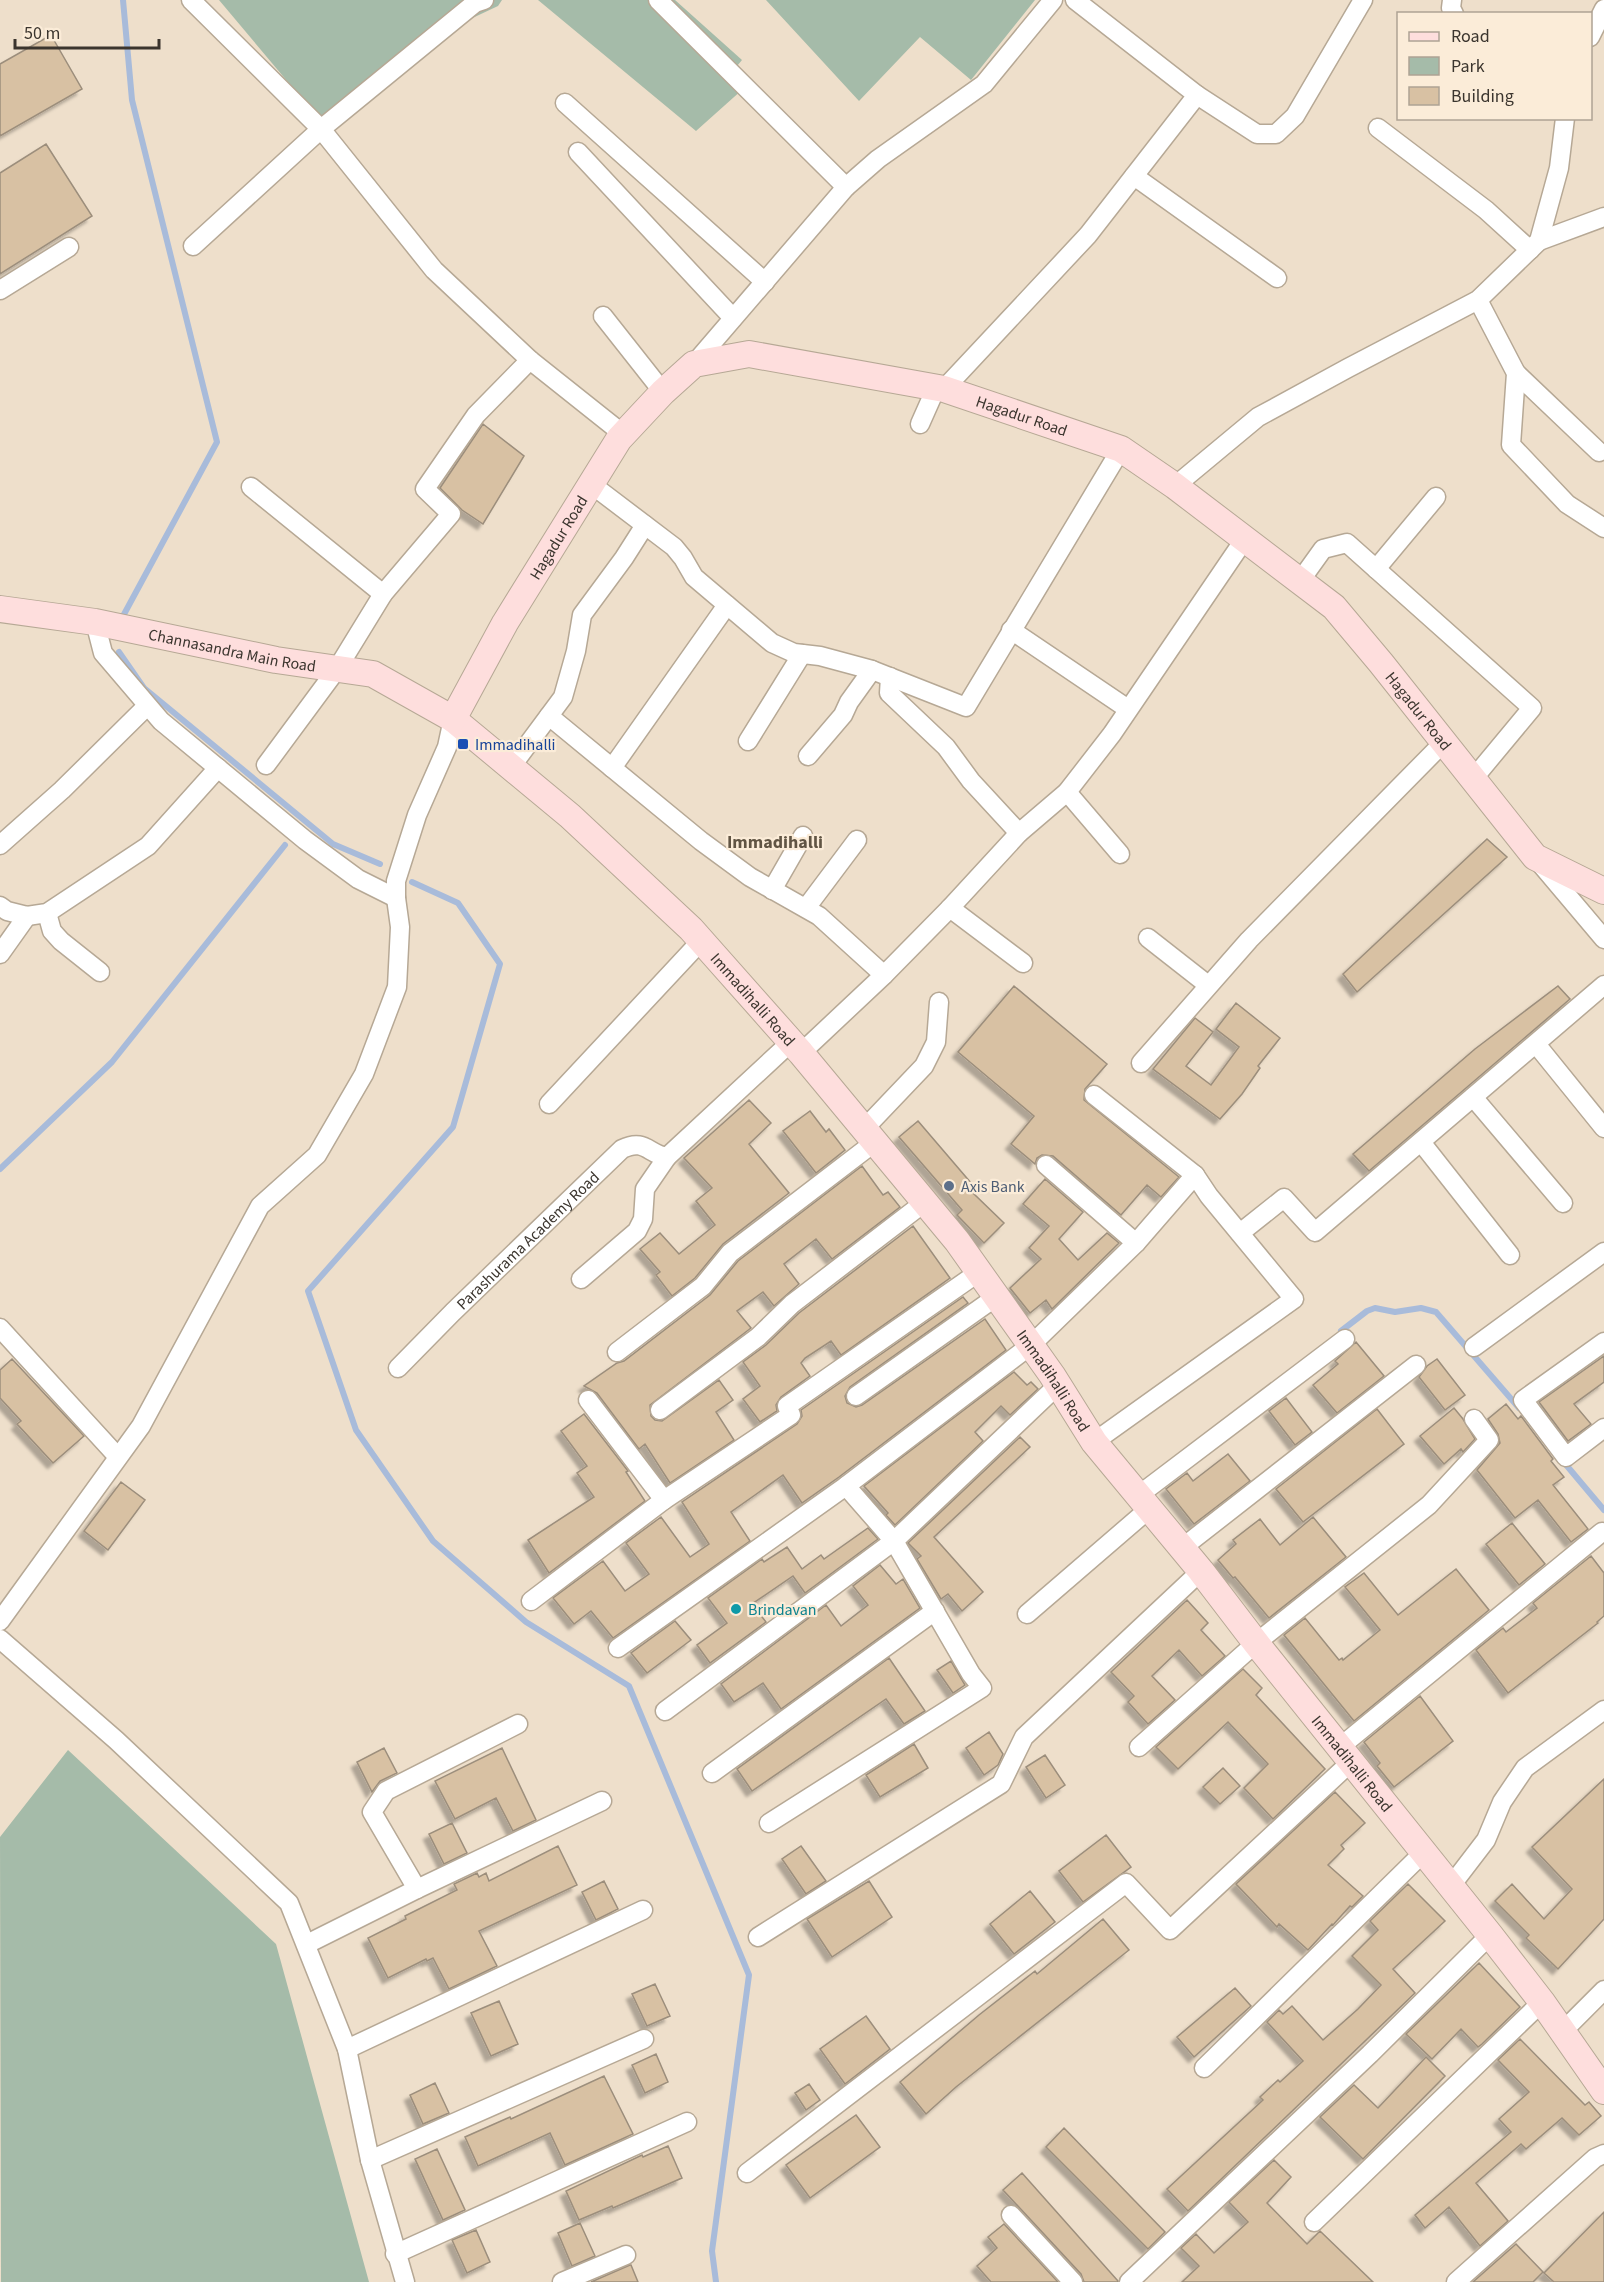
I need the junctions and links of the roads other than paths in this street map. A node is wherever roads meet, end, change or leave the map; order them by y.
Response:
1 (190, 0) edge
2 (484, 0) edge
3 (658, 0) edge
4 (1053, 0) edge
5 (1075, 0) edge
6 (1363, 0) edge
7 (1604, 9) edge
8 (1592, 33) edge
9 (1197, 95) junction
10 (565, 103) dead end
11 (1565, 120) edge
12 (1378, 128) dead end
13 (321, 129) junction
14 (578, 152) dead end
15 (1134, 176) junction
16 (846, 187) junction
17 (1604, 217) edge
18 (1535, 245) junction
19 (193, 246) dead end
20 (69, 247) dead end
21 (1277, 278) dead end
22 (765, 282) junction
23 (0, 290) edge
24 (1478, 300) junction
25 (603, 316) dead end
26 (734, 318) junction
27 (530, 360) junction
28 (694, 364) junction
29 (1516, 373) junction
30 (940, 388) junction
31 (663, 392) junction
32 (920, 424) dead end
33 (623, 435) junction
34 (1121, 449) junction
35 (1599, 452) dead end
36 (591, 484) junction
37 (1175, 486) junction
38 (251, 488) dead end
39 (1436, 497) dead end
40 (645, 525) junction
41 (1604, 528) edge
42 (1244, 540) junction
43 (1376, 569) junction
44 (1300, 581) junction
45 (383, 594) junction
46 (728, 605) junction
47 (0, 609) edge
48 (95, 622) junction
49 (1011, 630) junction
50 (802, 654) junction
51 (337, 669) junction
52 (872, 670) junction
53 (890, 677) junction
54 (147, 706) junction
55 (1128, 709) junction
56 (549, 716) junction
57 (453, 718) junction
58 (748, 741) dead end
59 (1444, 742) junction
60 (808, 756) dead end
61 (266, 765) dead end
62 (511, 767) junction
63 (218, 768) junction
64 (612, 768) junction
65 (1473, 779) junction
66 (1067, 792) junction
67 (1019, 833) junction
68 (802, 836) dead end
69 (857, 840) dead end
70 (0, 846) edge
71 (1120, 854) dead end
72 (1535, 857) junction
73 (772, 890) junction
74 (1604, 891) edge
75 (396, 898) junction
76 (0, 906) edge
77 (806, 908) junction
78 (950, 908) junction
79 (47, 913) junction
80 (27, 916) junction
81 (1148, 938) dead end
82 (1604, 939) edge
83 (701, 941) junction
84 (0, 954) edge
85 (1023, 963) dead end
86 (100, 972) dead end
87 (884, 975) junction
88 (1208, 985) junction
89 (1604, 985) edge
90 (939, 1002) dead end
91 (1536, 1044) junction
92 (796, 1047) junction
93 (1141, 1063) dead end
94 (1094, 1095) dead end
95 (1473, 1097) junction
96 (549, 1104) dead end
97 (1604, 1128) edge
98 (870, 1136) junction
99 (1421, 1142) junction
100 (667, 1156) junction
101 (1046, 1166) dead end
102 (1195, 1175) junction
103 (925, 1202) junction
104 (1563, 1203) dead end
105 (1240, 1233) junction
106 (1136, 1243) junction
107 (1604, 1252) edge
108 (1510, 1255) dead end
109 (978, 1272) junction
110 (581, 1279) dead end
111 (996, 1297) junction
112 (0, 1328) edge
113 (1345, 1339) dead end
114 (1604, 1342) edge
115 (1031, 1345) junction
116 (1474, 1347) dead end
117 (617, 1352) dead end
118 (1416, 1365) dead end
119 (398, 1368) dead end
120 (1058, 1385) junction
121 (856, 1396) dead end
122 (588, 1400) dead end
123 (660, 1410) dead end
124 (1474, 1419) dead end
125 (1604, 1428) edge
126 (1094, 1442) junction
127 (118, 1457) junction
128 (846, 1486) junction
129 (663, 1500) junction
130 (1144, 1502) junction
131 (1602, 1532) dead end
132 (894, 1541) junction
133 (1182, 1548) junction
134 (1201, 1570) junction
135 (531, 1601) dead end
136 (935, 1611) junction
137 (1027, 1614) dead end
138 (0, 1621) edge
139 (0, 1639) edge
140 (1256, 1643) junction
141 (618, 1648) dead end
142 (1604, 1710) edge
143 (664, 1711) dead end
144 (518, 1724) dead end
145 (1139, 1747) dead end
146 (1345, 1755) junction
147 (712, 1773) dead end
148 (602, 1801) dead end
149 (769, 1823) dead end
150 (1423, 1853) junction
151 (1450, 1887) junction
152 (417, 1889) junction
153 (643, 1910) dead end
154 (1490, 1935) junction
155 (758, 1937) dead end
156 (307, 1944) junction
157 (1604, 1990) edge
158 (1542, 2002) junction
159 (1563, 2031) junction
160 (644, 2038) dead end
161 (347, 2049) junction
162 (1204, 2068) dead end
163 (1604, 2091) edge
164 (687, 2121) dead end
165 (1604, 2154) edge
166 (370, 2160) junction
167 (747, 2173) dead end
168 (1011, 2215) dead end
169 (1314, 2222) dead end
170 (395, 2254) junction
171 (626, 2255) dead end
172 (405, 2282) edge
173 (562, 2282) edge
174 (1073, 2282) edge
175 (1129, 2282) edge
176 (1456, 2282) edge

1 - 13 street
2 - 13 street
3 - 16 street
4 - 16 street
5 - 9 street
6 - 9 street
7 - 8 street
9 - 15 street
10 - 22 street
11 - 18 street
12 - 18 street
13 - 19 street
13 - 27 street
14 - 26 street
15 - 21 street
15 - 30 street
16 - 22 street
17 - 18 street
18 - 24 street
20 - 23 street
22 - 26 street
24 - 29 street
24 - 37 street
25 - 31 street
26 - 28 street
27 - 33 street
27 - 45 street
28 - 30 street, Hagadur Road
28 - 31 street, Hagadur Road
29 - 35 street
29 - 41 street
30 - 32 street
30 - 34 street, Hagadur Road
31 - 33 street, Hagadur Road
33 - 36 street, Hagadur Road
34 - 37 street, Hagadur Road
34 - 49 street
36 - 40 street
36 - 57 street, Hagadur Road
37 - 42 street, Hagadur Road
38 - 45 street
39 - 43 street
40 - 46 street
40 - 56 street
42 - 44 street, Hagadur Road
42 - 55 street
43 - 44 street
43 - 65 street
44 - 59 street, Hagadur Road
45 - 51 street
46 - 50 street
46 - 64 street
47 - 48 street, Channasandra Main Road
48 - 51 street, Channasandra Main Road
48 - 54 street
49 - 53 street
49 - 55 street
50 - 52 street
50 - 58 street
51 - 57 street, Channasandra Main Road
51 - 61 street
52 - 53 street
52 - 60 street
53 - 67 street
54 - 63 street
54 - 70 street
55 - 66 street
56 - 62 street
56 - 64 street
57 - 62 street, Immadihalli Road
57 - 75 street
59 - 65 street, Hagadur Road
59 - 88 street
62 - 83 street, Immadihalli Road
63 - 75 street
63 - 79 street
64 - 73 street
65 - 72 street, Hagadur Road
66 - 67 street
66 - 71 street
67 - 78 street
68 - 73 street
69 - 77 street
72 - 74 street, Hagadur Road
72 - 82 street
73 - 77 street
75 - 127 street
76 - 80 street
77 - 87 street
78 - 85 street
78 - 87 street
79 - 80 street
79 - 86 street
80 - 84 street
81 - 88 street
83 - 92 street, Immadihalli Road
83 - 96 street
87 - 92 street
88 - 93 street
89 - 91 street
90 - 98 street
91 - 95 street
91 - 97 street
92 - 98 street, Immadihalli Road
92 - 100 street
94 - 102 street
95 - 99 street
95 - 104 street
98 - 103 street, Immadihalli Road
98 - 117 street
99 - 105 street
99 - 108 street
100 - 110 street
100 - 119 street, Parashurama Academy Road
101 - 106 street
102 - 105 street
102 - 106 street
103 - 109 street, Immadihalli Road
103 - 123 street
105 - 126 street
106 - 115 street
107 - 116 street
109 - 111 street, Immadihalli Road
109 - 129 street
111 - 115 street, Immadihalli Road
111 - 121 street
112 - 127 street
113 - 130 street
114 - 125 street
115 - 120 street, Immadihalli Road
115 - 128 street
118 - 133 street
120 - 126 street, Immadihalli Road
120 - 132 street
122 - 129 street
124 - 140 street
126 - 130 street, Immadihalli Road
127 - 138 street
128 - 132 street
128 - 141 street
129 - 135 street
130 - 133 street, Immadihalli Road
130 - 137 street
131 - 146 street
132 - 136 street
132 - 143 street
133 - 134 street, Immadihalli Road
134 - 140 street, Immadihalli Road
134 - 155 street
136 - 147 street
136 - 149 street
139 - 156 street
140 - 145 street
140 - 146 street, Immadihalli Road
142 - 151 street
144 - 152 street
146 - 150 street, Immadihalli Road
146 - 167 street
148 - 152 street
150 - 151 street, Immadihalli Road
150 - 162 street
151 - 154 street, Immadihalli Road
152 - 156 street
153 - 161 street
154 - 158 street, Immadihalli Road
154 - 175 street
156 - 161 street
157 - 159 street
158 - 159 street, Immadihalli Road
158 - 169 street
159 - 163 street, Immadihalli Road
160 - 166 street
161 - 166 street
164 - 170 street
165 - 176 street
166 - 170 street
168 - 174 street
170 - 172 street
171 - 173 street

